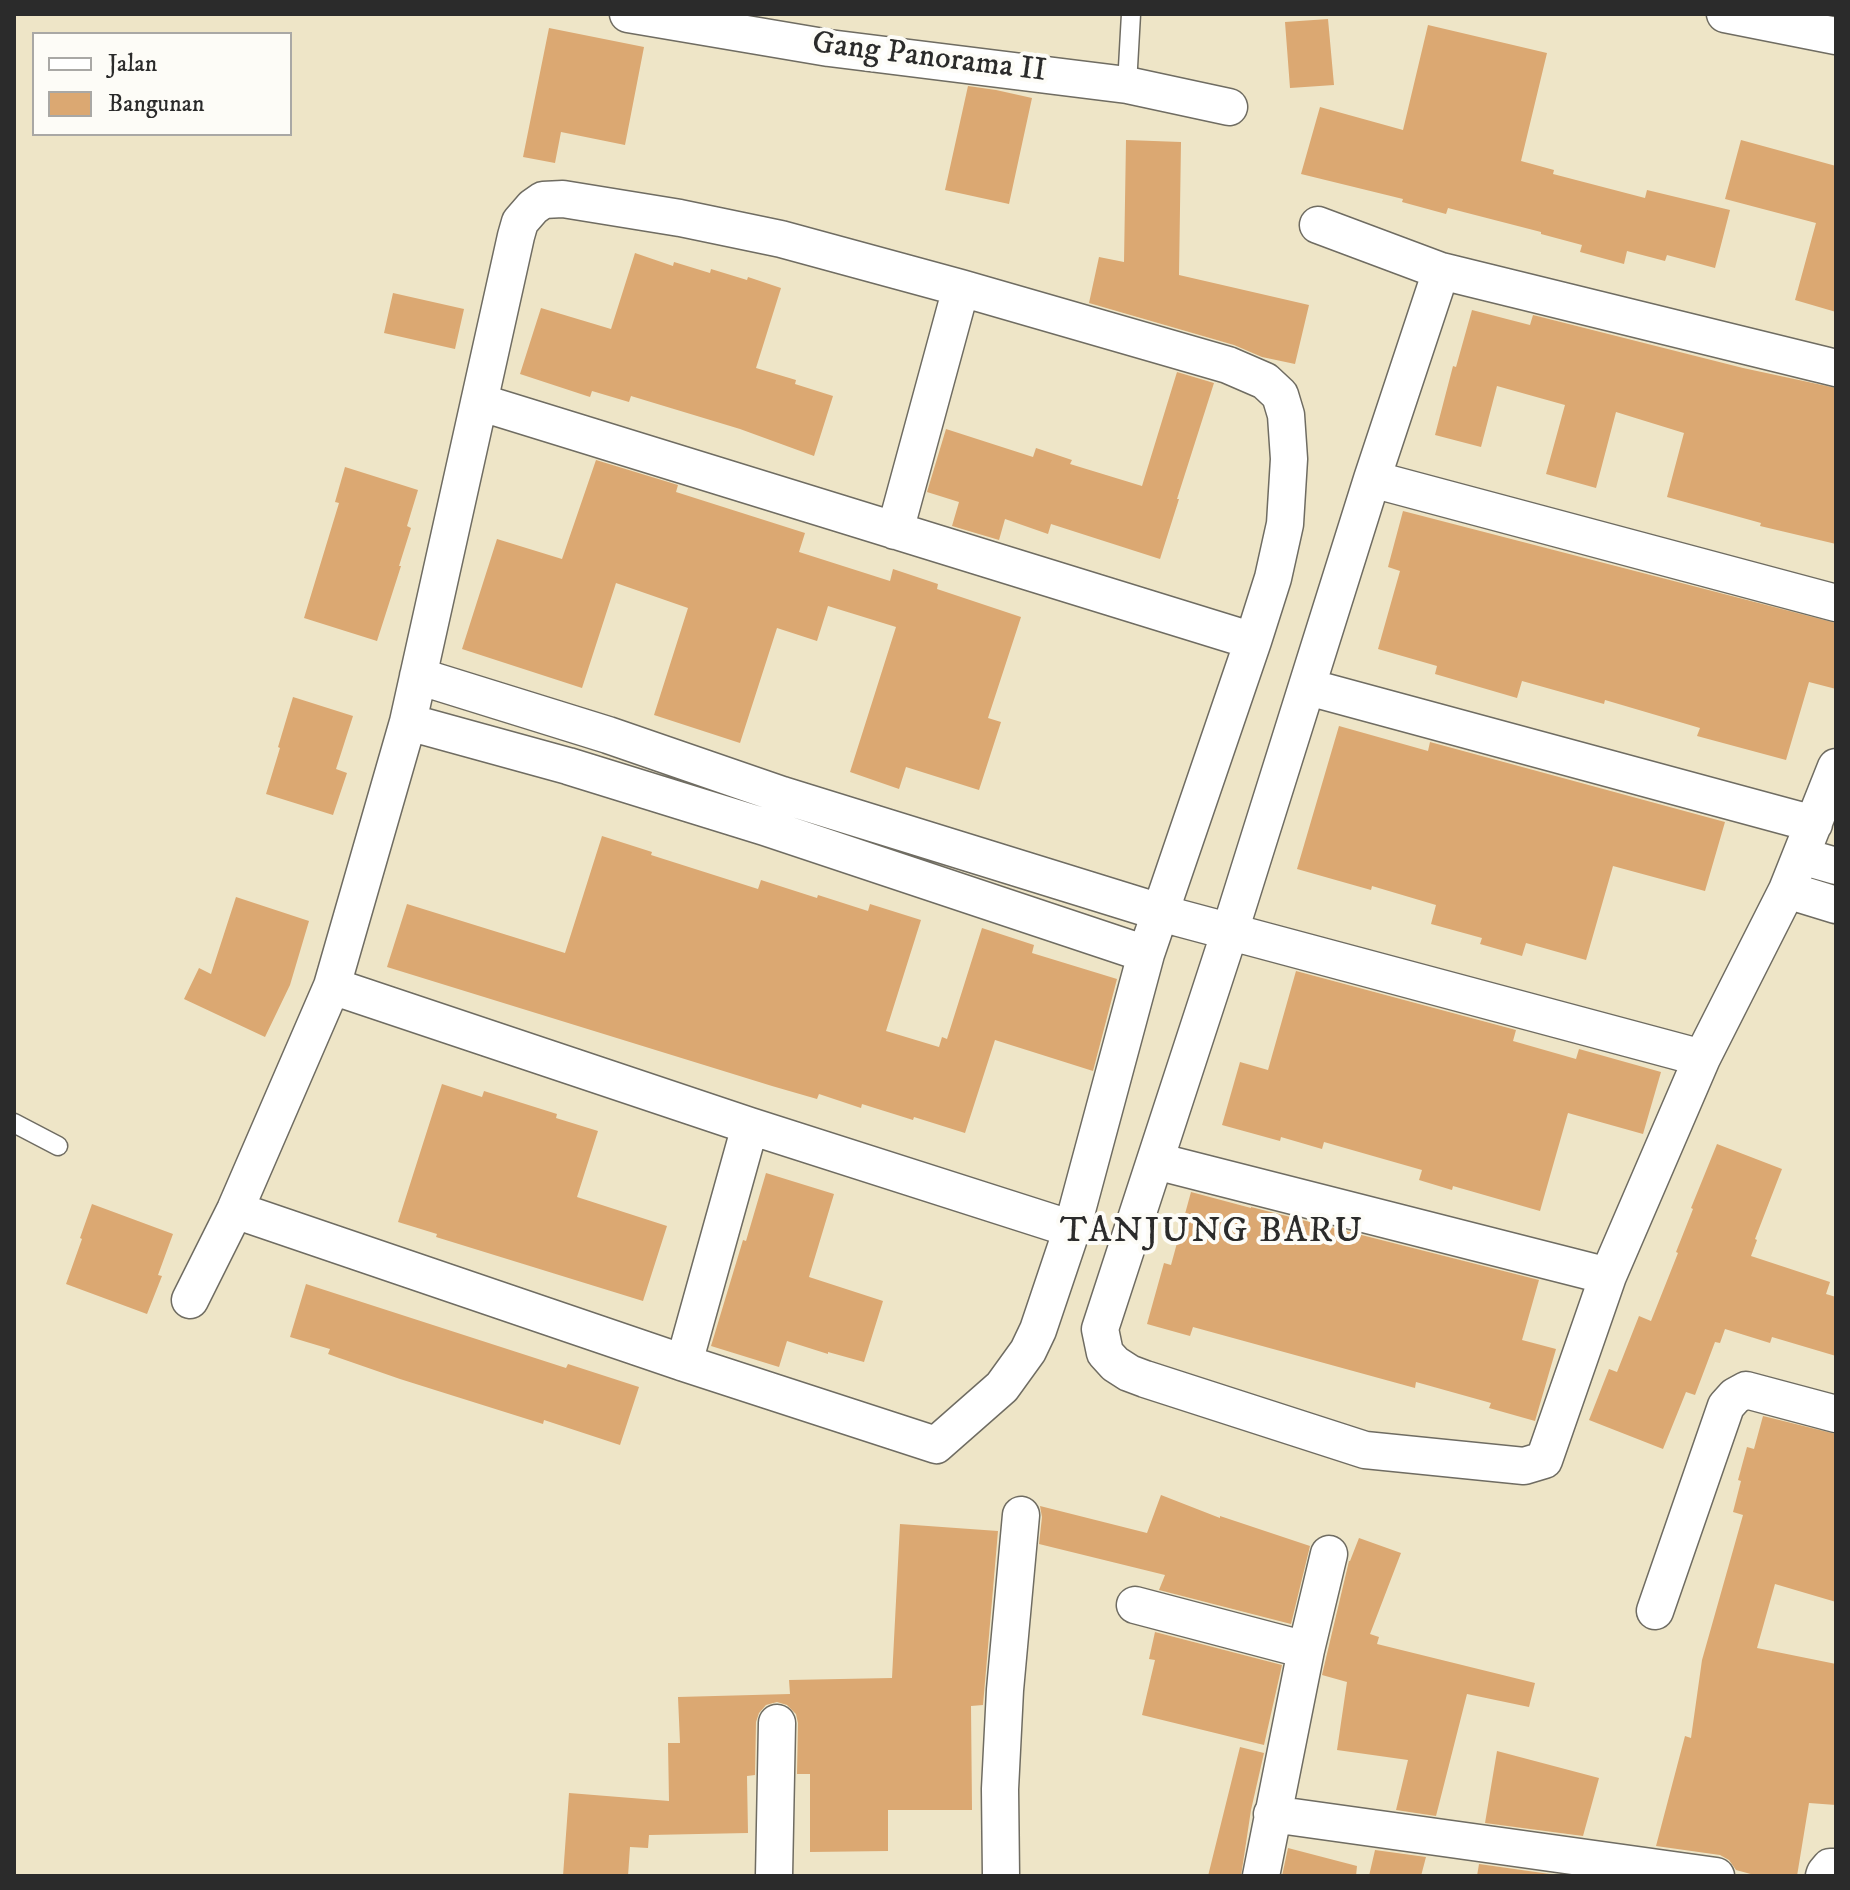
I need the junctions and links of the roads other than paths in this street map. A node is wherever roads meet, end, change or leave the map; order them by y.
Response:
1 (628, 14) edge
2 (1131, 14) edge
3 (1725, 14) edge
4 (1836, 36) edge
5 (1127, 85) junction
6 (1229, 107) dead end
7 (1318, 225) dead end
8 (1441, 271) junction
9 (961, 288) junction
10 (1836, 368) edge
11 (479, 402) junction
12 (1372, 479) junction
13 (895, 531) junction
14 (1836, 603) edge
15 (1253, 641) junction
16 (418, 676) junction
17 (1308, 687) junction
18 (408, 722) junction
19 (1836, 767) edge
20 (1808, 840) junction
21 (1836, 866) edge
22 (1787, 890) junction
23 (1836, 905) edge
24 (1170, 915) junction
25 (1223, 929) junction
26 (1146, 954) junction
27 (332, 986) junction
28 (1702, 1058) junction
29 (14, 1123) edge
30 (750, 1126) junction
31 (58, 1146) dead end
32 (1156, 1161) junction
33 (235, 1210) junction
34 (1072, 1229) junction
35 (1608, 1276) junction
36 (190, 1300) dead end
37 (684, 1363) junction
38 (1836, 1414) edge
39 (1021, 1515) dead end
40 (1329, 1554) dead end
41 (1135, 1605) dead end
42 (1655, 1611) dead end
43 (1306, 1650) junction
44 (777, 1723) dead end
45 (1272, 1814) junction
46 (1836, 1867) edge
47 (774, 1876) edge
48 (1001, 1876) edge
49 (1261, 1876) edge
50 (1716, 1876) edge
51 (1824, 1876) edge

1 - 5 street, Gang Panorama II
2 - 5 lane
3 - 4 street
5 - 6 street, Gang Panorama II
7 - 8 street
8 - 10 street
8 - 12 street
9 - 11 street
9 - 13 street
9 - 15 street
11 - 13 street
11 - 16 street
12 - 14 street
12 - 17 street
13 - 15 street
15 - 24 street
16 - 18 street
16 - 24 street
17 - 20 street
17 - 25 street
18 - 26 street
18 - 27 street
19 - 20 street
20 - 21 street
20 - 22 street
22 - 23 street
22 - 28 street
24 - 25 street
24 - 26 street
25 - 28 street
25 - 32 street
26 - 34 street
27 - 30 street
27 - 33 street
28 - 35 street
29 - 31 lane
30 - 34 street
30 - 37 street
32 - 35 street
32 - 35 street
33 - 36 street
33 - 37 street
34 - 37 street
38 - 42 street
39 - 48 street
40 - 43 street
41 - 43 street
43 - 45 street
44 - 47 street
45 - 49 street
45 - 50 street
46 - 51 street

